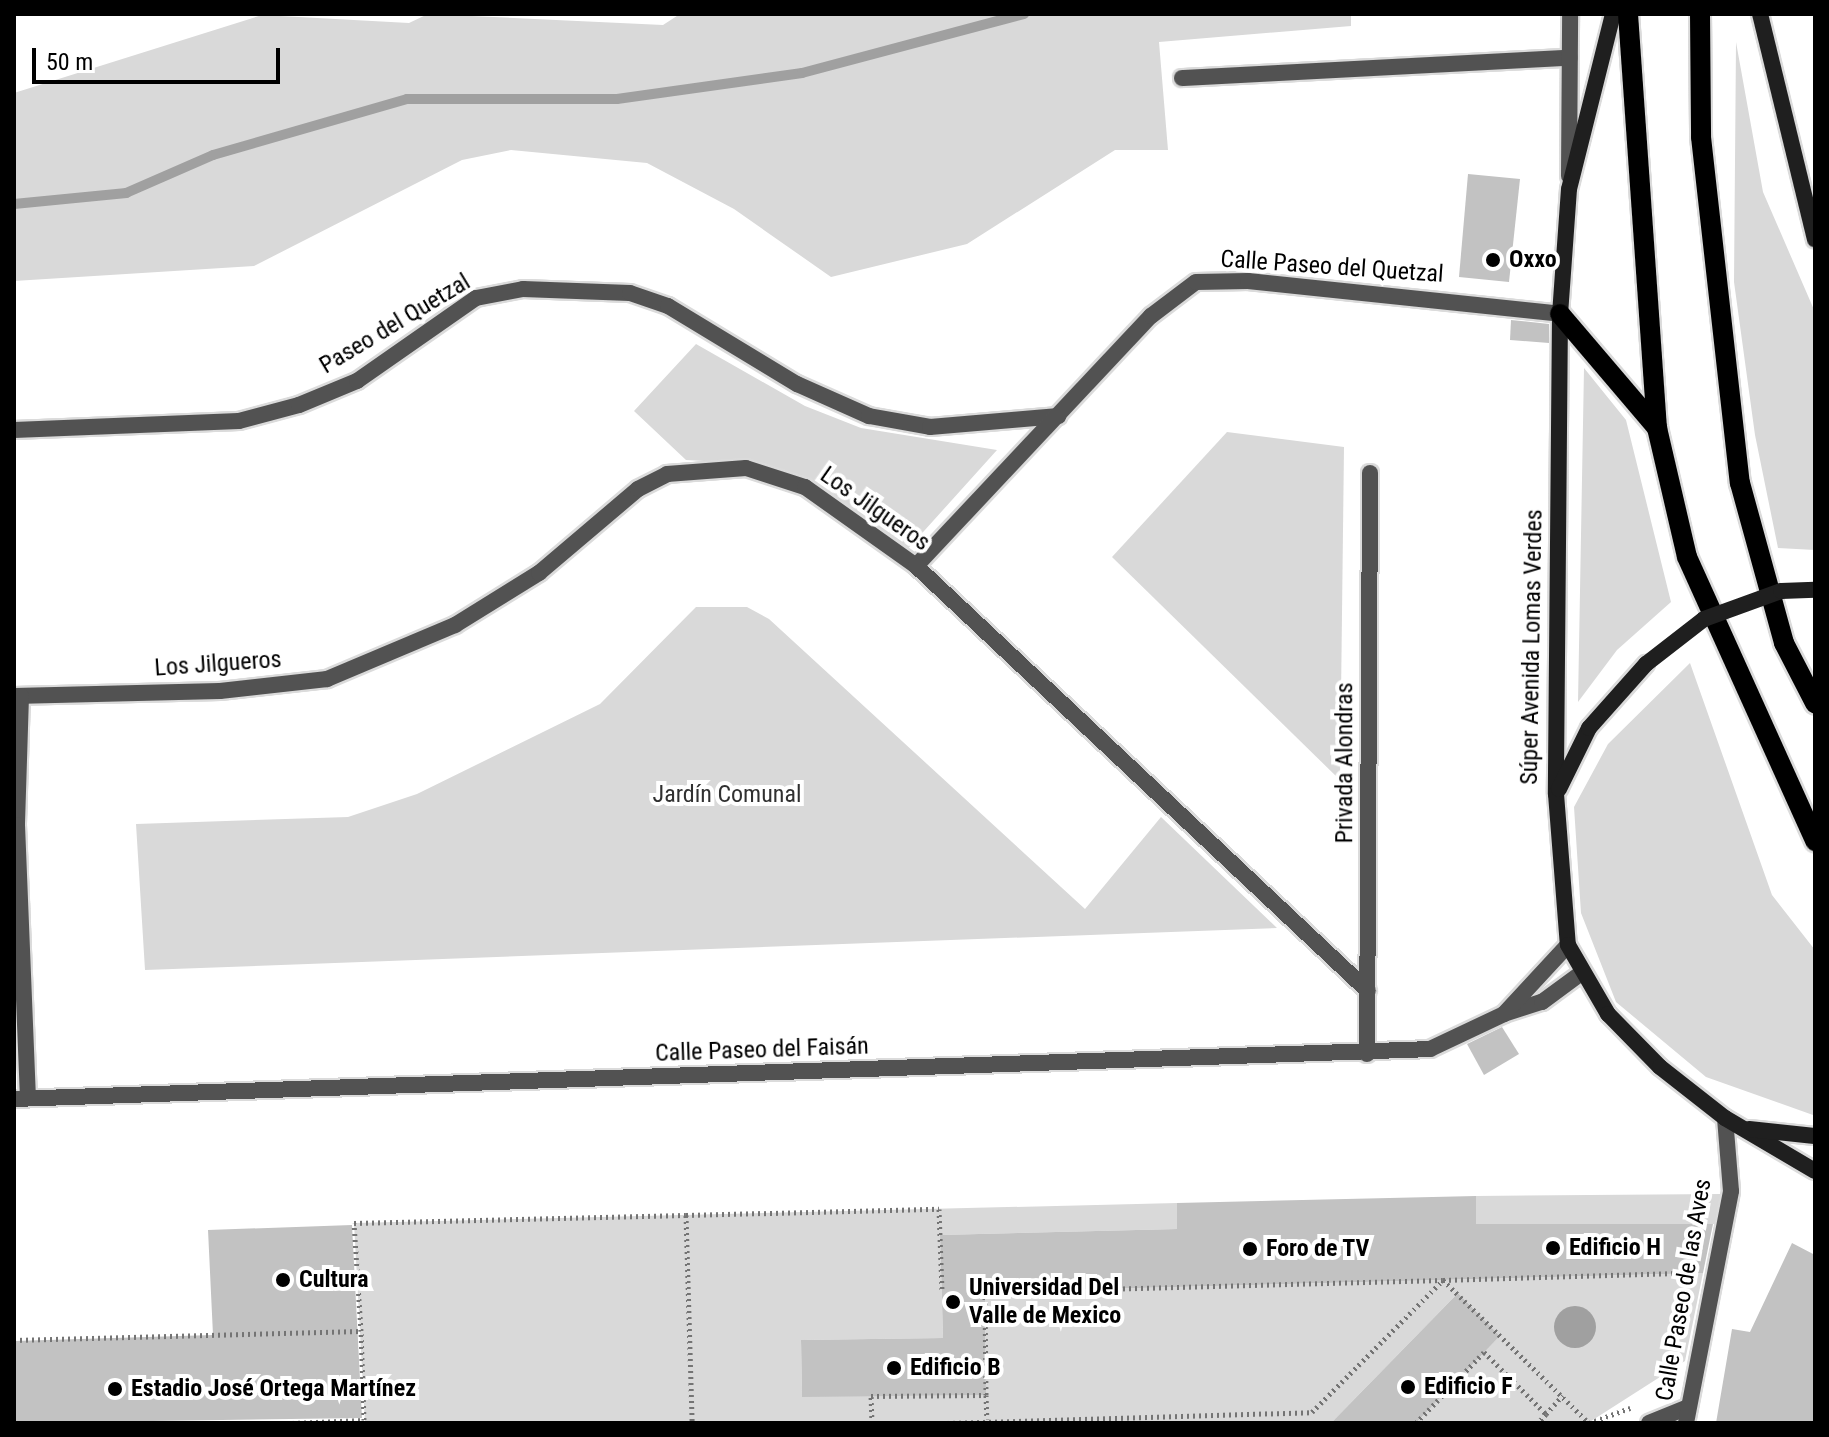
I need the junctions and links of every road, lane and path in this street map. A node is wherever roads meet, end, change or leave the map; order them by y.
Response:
1 (1570, 14) edge
2 (1613, 14) edge
3 (1628, 14) edge
4 (1700, 14) edge
5 (1760, 14) edge
6 (1569, 58) junction
7 (1182, 78) dead end
8 (1569, 189) junction
9 (1815, 239) edge
10 (1560, 314) junction
11 (1059, 416) junction
12 (1657, 428) junction
13 (14, 430) edge
14 (1370, 473) dead end
15 (916, 566) junction
16 (1815, 590) edge
17 (17, 696) edge
18 (1815, 703) edge
19 (1556, 794) junction
20 (1815, 841) edge
21 (1568, 945) junction
22 (1580, 974) junction
23 (1368, 991) junction
24 (1504, 1014) junction
25 (1367, 1054) junction
26 (21, 1099) edge
27 (1725, 1118) junction
28 (1743, 1128) junction
29 (1815, 1136) edge
30 (1815, 1171) edge
31 (686, 1215) junction
32 (1679, 1273) dead end
33 (1443, 1280) junction
34 (942, 1292) dead end
35 (361, 1331) junction
36 (14, 1340) edge
37 (986, 1395) junction
38 (1563, 1395) junction
39 (1546, 1414) junction
40 (1187, 1415) junction
41 (1687, 1415) edge
42 (987, 1419) junction
43 (1038, 1421) edge
44 (292, 1423) edge
45 (692, 1423) edge
46 (872, 1423) edge
47 (947, 1423) edge
48 (1188, 1423) edge
49 (1416, 1423) edge
50 (1538, 1423) edge
51 (1589, 1423) edge
52 (1649, 1423) edge

1 - 6 street
2 - 8 main road, Súper Avenida Lomas Verdes
3 - 12 main road
4 - 18 main road
5 - 9 main road
6 - 7 street
6 - 8 street
8 - 10 main road, Súper Avenida Lomas Verdes
10 - 11 street, Calle Paseo del Quetzal
10 - 12 main road
10 - 19 main road, Súper Avenida Lomas Verdes
11 - 13 street, Paseo del Quetzal
11 - 15 street, Calle Paseo del Quetzal
12 - 20 main road
14 - 23 street, Privada Alondras
15 - 17 street, Los Jilgueros
15 - 23 street, Los Jilgueros
16 - 19 main road, bridge
17 - 26 street
19 - 21 main road, Súper Avenida Lomas Verdes
21 - 22 main road, Súper Avenida Lomas Verdes
21 - 24 street, Calle Paseo del Faisán
22 - 24 street, Calle Paseo del Faisán
22 - 27 main road, Súper Avenida Lomas Verdes
23 - 25 street, Privada Alondras
24 - 25 street, Calle Paseo del Faisán
25 - 26 street, Calle Paseo del Faisán
27 - 28 main road, Súper Avenida Lomas Verdes
27 - 41 street, Calle Paseo de las Aves
28 - 29 main road
28 - 30 main road, Súper Avenida Lomas Verdes
31 - 34 path
31 - 35 path
31 - 45 path
32 - 33 path
33 - 37 path
33 - 38 path
33 - 40 path
35 - 36 path
35 - 44 path
37 - 42 path
37 - 46 path
38 - 39 path
38 - 51 path
39 - 49 path
39 - 50 path
40 - 43 path
40 - 48 path
41 - 52 street
42 - 43 path
42 - 47 path

